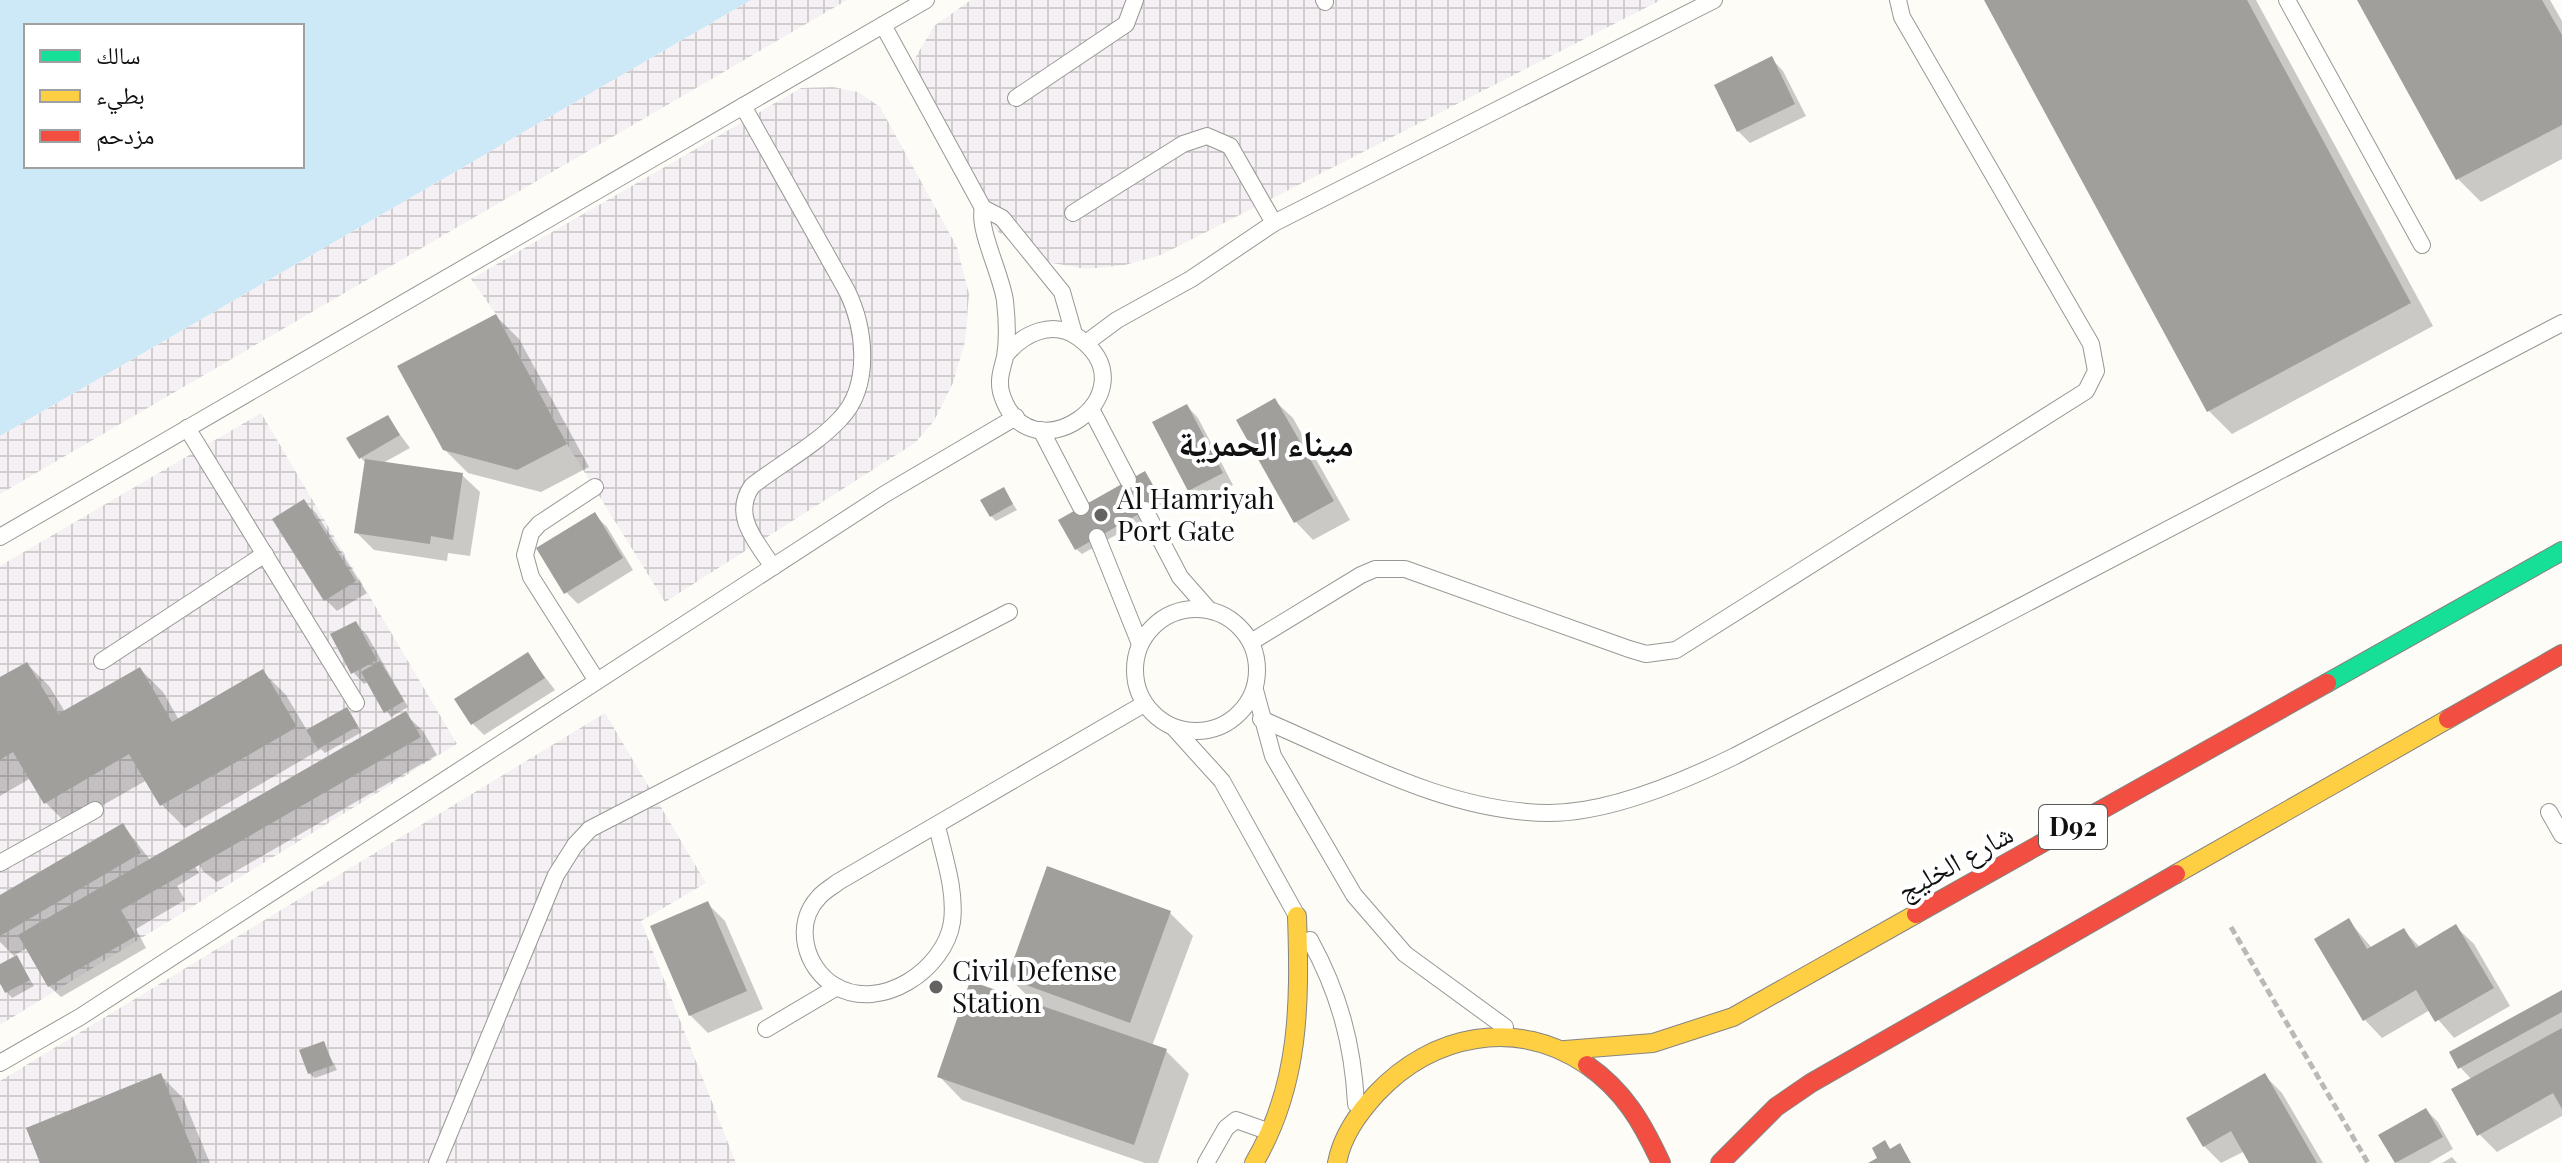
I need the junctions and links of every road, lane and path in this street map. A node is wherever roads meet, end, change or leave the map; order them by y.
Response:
1 (926, 0) edge
2 (1135, 0) edge
3 (1714, 0) edge
4 (1898, 0) edge
5 (2287, 0) edge
6 (883, 25) junction
7 (1016, 98) dead end
8 (743, 106) junction
9 (983, 208) junction
10 (1073, 213) dead end
11 (1274, 223) junction
12 (2422, 245) dead end
13 (2562, 323) edge
14 (1080, 339) junction
15 (1005, 356) junction
16 (1092, 411) junction
17 (1016, 417) junction
18 (187, 428) junction
19 (1041, 430) junction
20 (1128, 480) dead end
21 (595, 487) dead end
22 (1081, 507) dead end
23 (1145, 510) dead end
24 (0, 537) edge
25 (1097, 537) dead end
26 (2562, 551) edge
27 (265, 554) junction
28 (773, 567) junction
29 (1209, 610) junction
30 (1009, 612) dead end
31 (1251, 642) junction
32 (1140, 644) junction
33 (2562, 654) edge
34 (102, 661) dead end
35 (597, 681) junction
36 (1255, 690) junction
37 (356, 703) dead end
38 (1144, 704) junction
39 (1261, 719) junction
40 (1174, 728) junction
41 (95, 810) dead end
42 (2549, 812) dead end
43 (937, 826) junction
44 (2562, 835) edge
45 (0, 863) edge
46 (1297, 916) junction
47 (2231, 927) dead end
48 (837, 987) junction
49 (766, 1029) dead end
50 (1519, 1038) junction
51 (1565, 1050) junction
52 (0, 1063) edge
53 (1357, 1118) junction
54 (1273, 1133) junction
55 (1335, 1160) edge
56 (437, 1163) edge
57 (1206, 1163) edge
58 (1254, 1163) edge
59 (1661, 1163) edge
60 (1720, 1163) edge
61 (2368, 1163) edge

1 - 6 lane
2 - 7 lane
3 - 11 lane
4 - 31 lane
5 - 12 lane
6 - 8 lane
6 - 9 lane
8 - 18 lane
8 - 28 lane
9 - 14 lane
9 - 15 lane
10 - 11 lane
11 - 14 lane
13 - 39 lane
14 - 15 lane
14 - 16 lane
15 - 17 lane
16 - 19 lane
16 - 20 lane
17 - 19 lane
17 - 28 lane
18 - 24 lane
18 - 27 lane
19 - 22 lane
21 - 35 lane
23 - 29 lane
25 - 32 lane
26 - 51 main road, شارع الخليج / D92
27 - 34 lane
27 - 37 lane
28 - 35 lane
29 - 31 lane
29 - 32 lane
30 - 56 lane
31 - 36 lane
32 - 38 lane
33 - 60 main road
35 - 52 lane
36 - 39 lane
36 - 40 lane
38 - 40 lane
38 - 43 lane
39 - 50 lane
40 - 46 lane
41 - 45 lane
42 - 44 lane
43 - 48 lane
43 - 48 lane
46 - 53 lane
46 - 54 main road
47 - 61 path
48 - 49 lane
50 - 51 main road
50 - 53 main road
51 - 59 main road
53 - 55 main road
54 - 57 lane
54 - 58 main road

